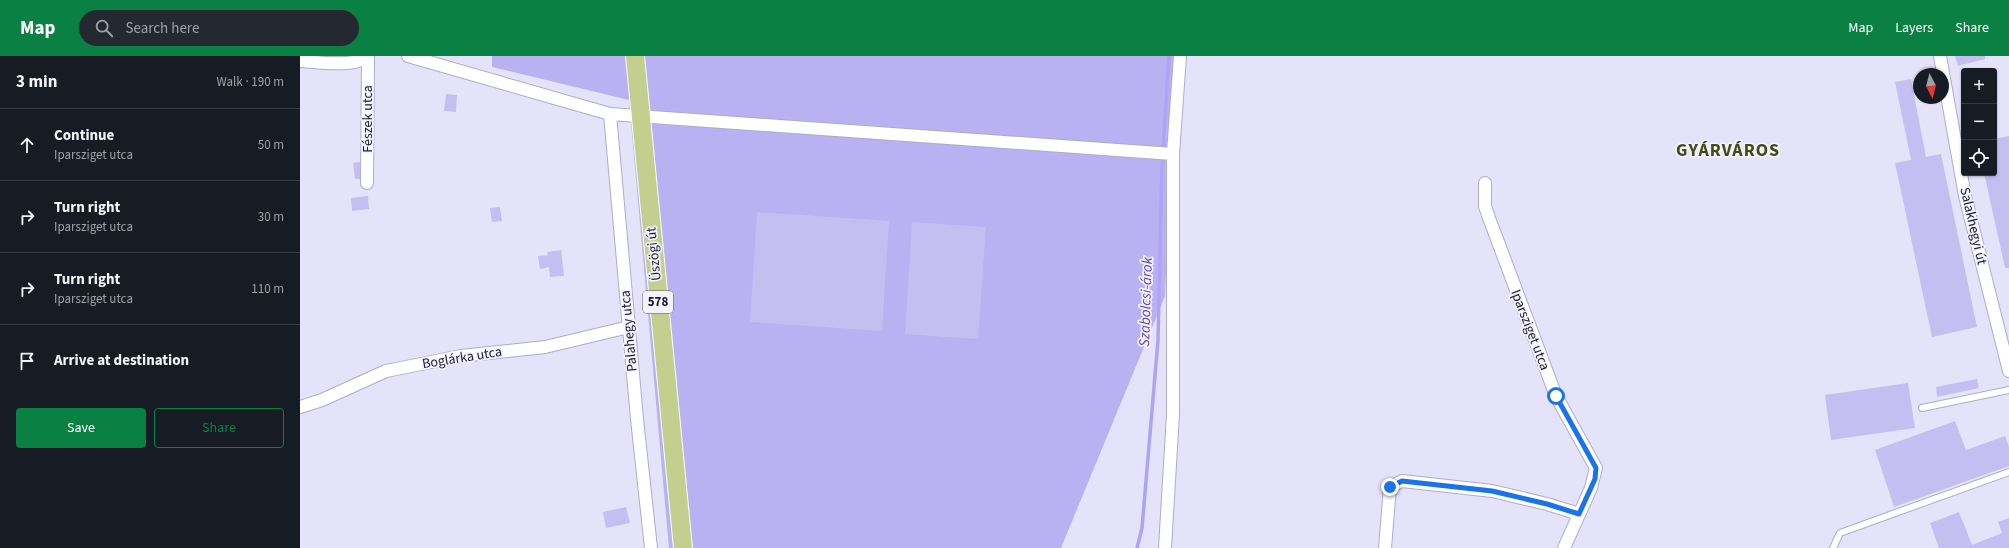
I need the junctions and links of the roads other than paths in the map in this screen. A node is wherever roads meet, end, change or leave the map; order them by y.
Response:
1 (367, 56) edge
2 (408, 56) edge
3 (634, 56) edge
4 (1180, 56) edge
5 (1940, 56) edge
6 (300, 61) edge
7 (610, 114) junction
8 (640, 116) junction
9 (1166, 154) junction
10 (367, 183) dead end
11 (1485, 183) dead end
12 (629, 327) junction
13 (2009, 371) edge
14 (2009, 390) edge
15 (300, 407) edge
16 (1922, 408) dead end
17 (2009, 472) edge
18 (1579, 514) junction
19 (651, 548) edge
20 (683, 548) edge
21 (1165, 548) edge
22 (1384, 548) edge
23 (1564, 548) edge
24 (1833, 548) edge

1 - 6 street
1 - 10 street, Fészek utca
2 - 7 street
3 - 8 main road, Üszögi út / 578
4 - 9 street
5 - 13 street, Salakhegyi út
7 - 8 street
7 - 12 street, Palahegy utca
8 - 9 street
8 - 20 main road, Üszögi út / 578
9 - 21 street
11 - 18 street, Iparsziget utca
12 - 15 street, Boglárka utca
12 - 19 street, Palahegy utca
14 - 16 lane
17 - 24 lane
18 - 22 street
18 - 23 street, Iparsziget utca

